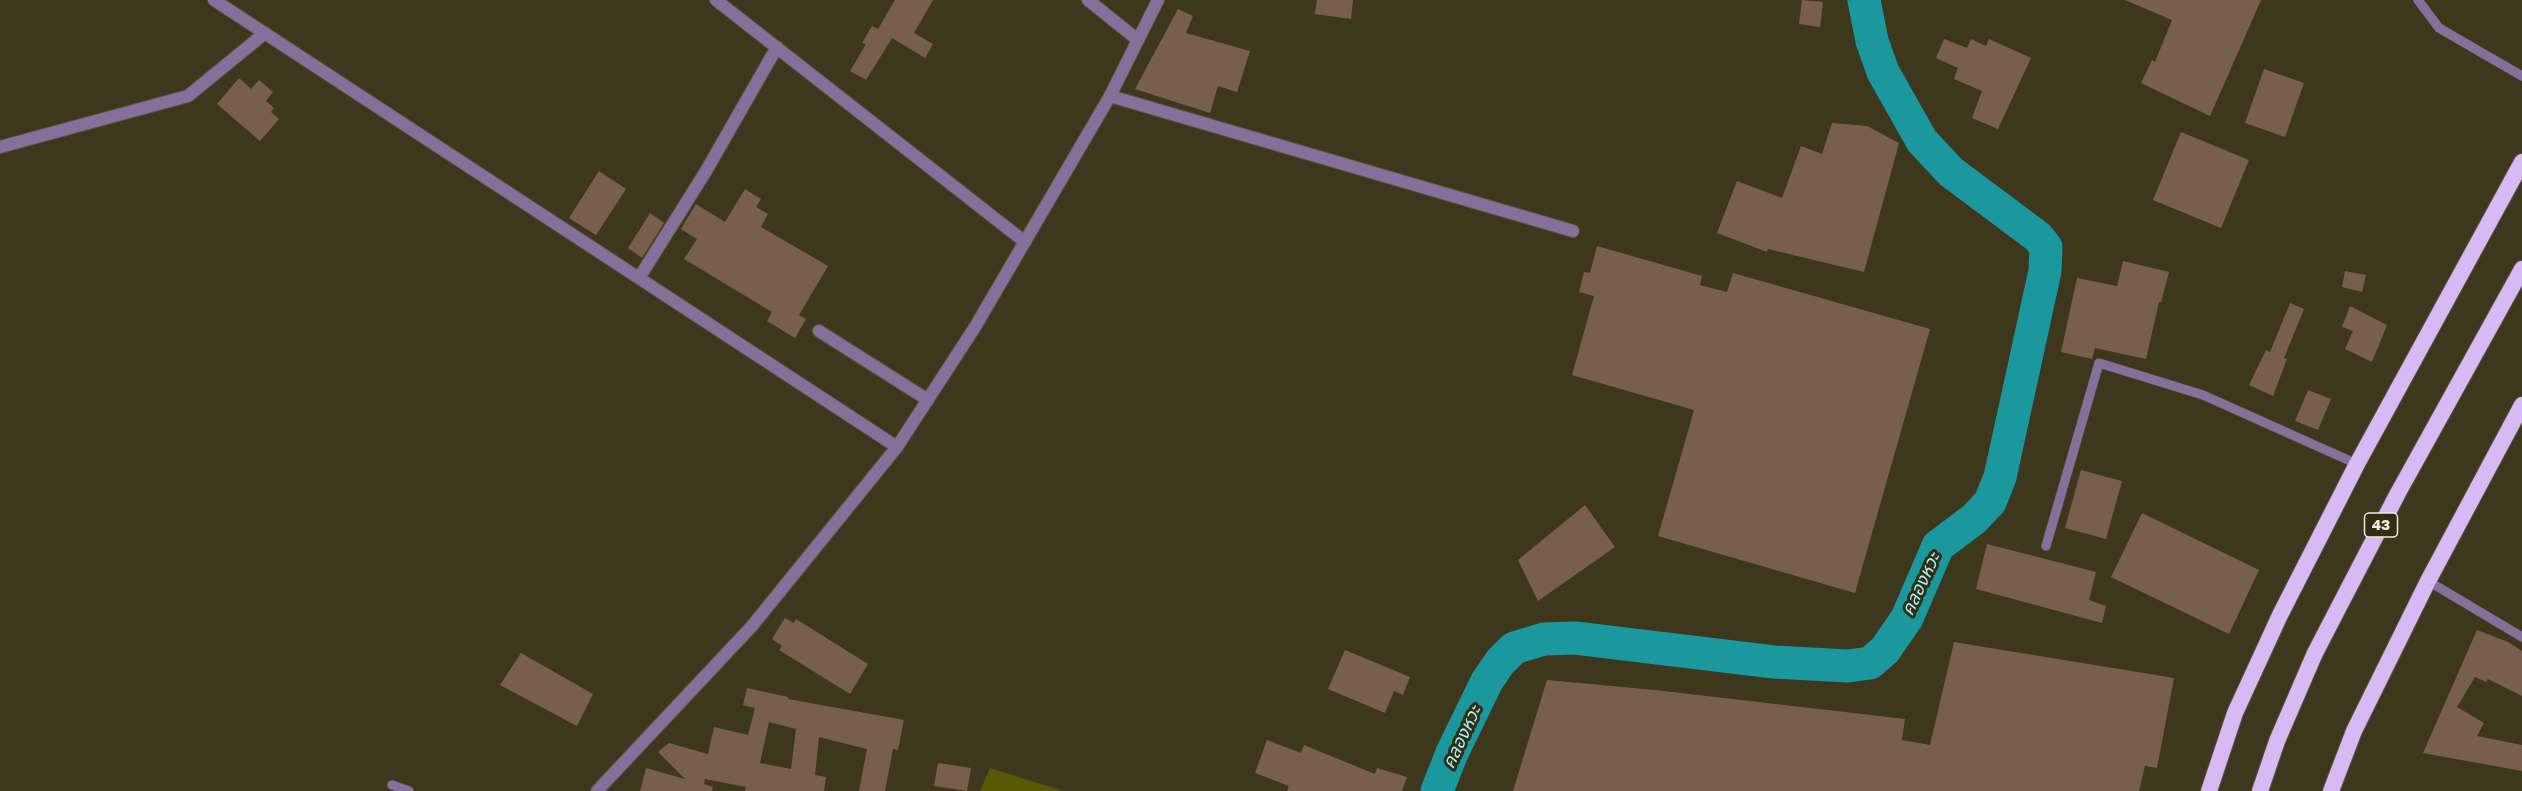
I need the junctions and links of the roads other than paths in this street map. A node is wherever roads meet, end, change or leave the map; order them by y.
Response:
1 (214, 0) edge
2 (716, 0) edge
3 (1088, 0) edge
4 (1158, 0) edge
5 (2418, 0) edge
6 (265, 33) junction
7 (1138, 40) junction
8 (777, 47) junction
9 (2522, 76) edge
10 (1110, 96) junction
11 (0, 147) edge
12 (2522, 162) edge
13 (1573, 231) dead end
14 (1025, 242) junction
15 (2522, 269) edge
16 (639, 278) junction
17 (819, 331) dead end
18 (928, 400) junction
19 (2522, 405) edge
20 (897, 447) junction
21 (2357, 464) junction
22 (2046, 546) dead end
23 (2428, 581) junction
24 (2522, 637) edge
25 (392, 785) dead end
26 (409, 791) edge
27 (597, 791) edge
28 (2210, 791) edge
29 (2260, 791) edge
30 (2331, 791) edge

1 - 6 street
2 - 8 street
3 - 7 street
4 - 7 street
5 - 9 lane
6 - 11 street
6 - 16 street
7 - 10 street
8 - 14 street
8 - 16 street
10 - 13 street
10 - 14 street
12 - 21 highway
14 - 18 street
15 - 29 highway, 43
16 - 20 street
17 - 18 street
18 - 20 street
19 - 23 highway
20 - 27 street
21 - 22 lane
21 - 28 highway
23 - 24 lane
23 - 30 highway
25 - 26 lane

